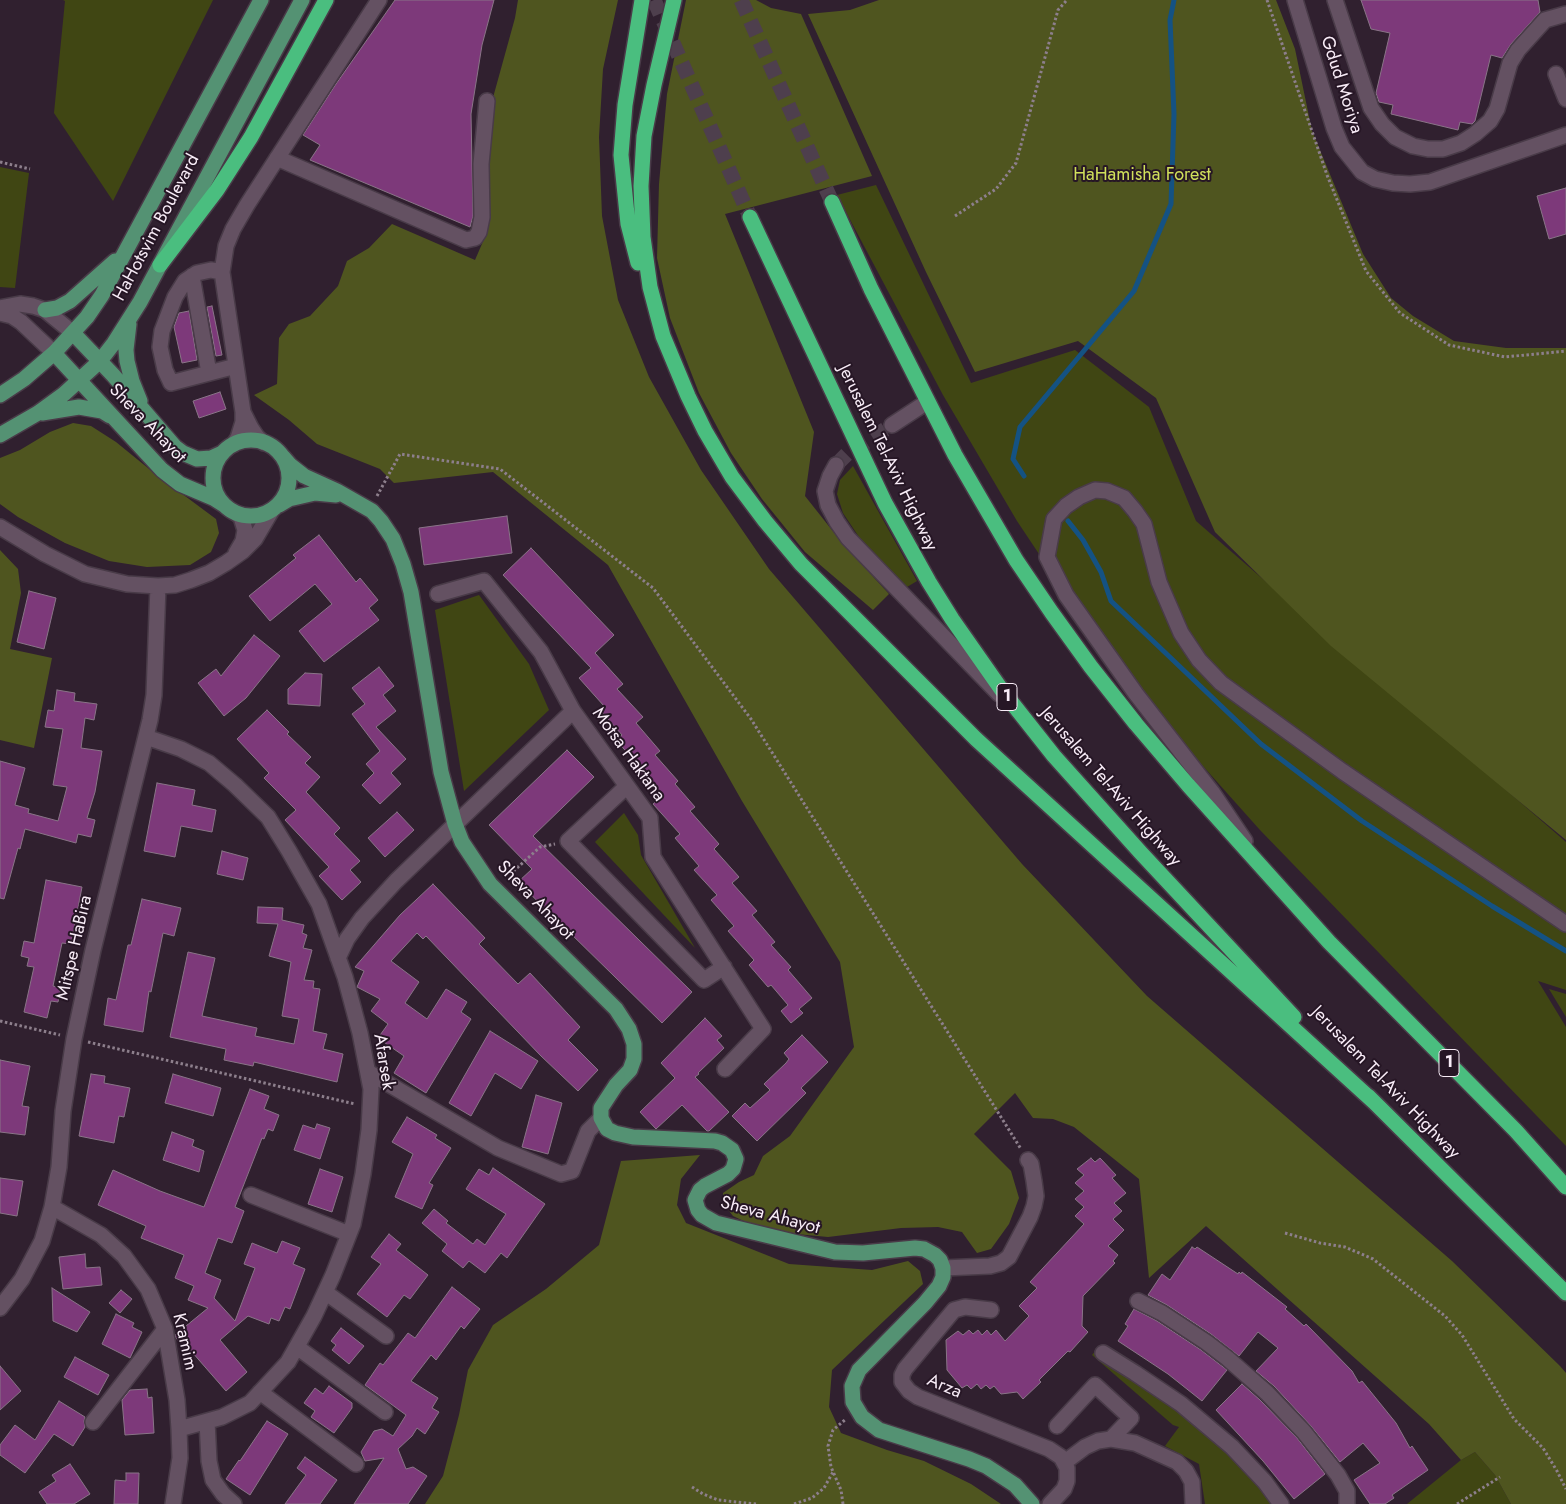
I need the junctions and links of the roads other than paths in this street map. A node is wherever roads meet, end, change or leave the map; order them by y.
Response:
1 (261, 0) edge
2 (302, 0) edge
3 (326, 0) edge
4 (379, 0) edge
5 (642, 0) edge
6 (674, 0) edge
7 (1295, 0) edge
8 (1335, 0) edge
9 (1566, 14) edge
10 (1556, 74) dead end
11 (1566, 99) edge
12 (487, 101) dead end
13 (1566, 135) edge
14 (277, 158) junction
15 (832, 202) tunnel mouth
16 (750, 217) tunnel mouth
17 (127, 250) junction
18 (160, 265) junction
19 (222, 272) junction
20 (192, 276) junction
21 (0, 308) edge
22 (45, 310) junction
23 (0, 313) edge
24 (130, 318) junction
25 (73, 333) junction
26 (54, 353) junction
27 (100, 361) junction
28 (236, 366) junction
29 (676, 370) junction
30 (209, 373) junction
31 (80, 380) junction
32 (0, 395) edge
33 (927, 402) junction
34 (243, 412) junction
35 (38, 413) junction
36 (146, 414) junction
37 (112, 417) junction
38 (892, 425) tunnel mouth
39 (0, 435) edge
40 (264, 443) junction
41 (234, 444) junction
42 (222, 454) junction
43 (283, 457) junction
44 (836, 465) tunnel mouth
45 (350, 497) junction
46 (275, 507) junction
47 (230, 509) junction
48 (0, 527) edge
49 (226, 563) junction
50 (158, 586) junction
51 (438, 594) dead end
52 (573, 711) junction
53 (1027, 723) junction
54 (146, 737) junction
55 (627, 786) junction
56 (455, 824) junction
57 (1265, 872) junction
58 (1566, 924) edge
59 (338, 958) junction
60 (724, 967) junction
61 (725, 1069) dead end
62 (368, 1072) junction
63 (1374, 1102) junction
64 (601, 1118) junction
65 (1028, 1160) road end
66 (1566, 1187) edge
67 (251, 1195) dead end
68 (52, 1207) junction
69 (349, 1234) junction
70 (943, 1268) junction
71 (325, 1292) junction
72 (1566, 1293) edge
73 (1138, 1301) dead end
74 (0, 1308) edge
75 (991, 1310) dead end
76 (165, 1329) junction
77 (386, 1336) dead end
78 (297, 1347) junction
79 (1103, 1354) dead end
80 (260, 1392) junction
81 (385, 1412) dead end
82 (207, 1421) junction
83 (93, 1422) dead end
84 (1057, 1426) dead end
85 (179, 1429) junction
86 (1111, 1439) junction
87 (1064, 1462) junction
88 (356, 1464) dead end
89 (173, 1504) edge
90 (234, 1504) edge
91 (1032, 1504) edge
92 (1050, 1504) edge
93 (1193, 1504) edge
94 (1281, 1504) edge
95 (1347, 1504) edge

1 - 17 main road, HaHotsvim Boulevard
2 - 18 main road, HaHotsvim Boulevard
3 - 18 highway
4 - 14 street
5 - 29 highway
6 - 29 highway
7 - 13 street, Gdud Moriya
8 - 9 street
10 - 11 street
12 - 14 street
14 - 19 street
15 - 33 highway, 1
16 - 53 highway, Jerusalem Tel-Aviv Highway / 1
17 - 22 main road
17 - 25 main road, HaHotsvim Boulevard
18 - 24 main road, HaHotsvim Boulevard
19 - 20 street
19 - 28 street
20 - 30 street
20 - 30 street
21 - 22 street
22 - 25 street
23 - 26 street
24 - 27 main road, HaHotsvim Boulevard
24 - 36 main road
25 - 26 main road, HaHotsvim Boulevard
25 - 27 main road, Sheva Ahayot
26 - 31 main road, Sheva Ahayot
26 - 32 main road, HaHotsvim Boulevard
27 - 31 main road, HaHotsvim Boulevard
27 - 36 main road, Sheva Ahayot
28 - 30 street
28 - 34 street
29 - 63 highway
31 - 35 main road, HaHotsvim Boulevard
31 - 37 main road, Sheva Ahayot
33 - 38 street
33 - 57 highway, 1
34 - 40 street
34 - 41 street
35 - 37 main road
35 - 39 main road, HaHotsvim Boulevard
36 - 42 main road, Sheva Ahayot
37 - 47 main road, Sheva Ahayot
40 - 41 main road
40 - 43 main road
41 - 42 main road
42 - 47 main road
43 - 45 main road, Sheva Ahayot
43 - 46 main road
44 - 53 street
45 - 46 main road, Sheva Ahayot
45 - 56 main road, Sheva Ahayot
46 - 47 main road
46 - 49 street
47 - 49 street
48 - 50 street
49 - 50 street
50 - 54 street, Mitspe HaBira
51 - 52 street, Motsa Haktana
52 - 55 street, Motsa Haktana
52 - 56 street
53 - 63 highway, Jerusalem Tel-Aviv Highway / 1
54 - 59 street, Afarsek
54 - 68 street, Mitspe HaBira
55 - 60 street, Motsa Haktana
55 - 60 street
56 - 59 street
56 - 64 main road, Sheva Ahayot
57 - 58 street
57 - 66 highway, 1
59 - 62 street, Afarsek
60 - 61 street, Motsa Haktana
62 - 64 street
62 - 69 street, Afarsek
63 - 72 highway, Jerusalem Tel-Aviv Highway / 1
64 - 70 main road, Sheva Ahayot
65 - 70 street
67 - 69 street
68 - 74 street, Mitspe HaBira
68 - 76 street, Kramim
69 - 71 street, Afarsek
70 - 91 main road
71 - 77 street
71 - 78 street, Afarsek
73 - 95 street
75 - 87 street, Arza
76 - 83 street
76 - 85 street, Kramim
78 - 80 street, Afarsek
78 - 81 street
79 - 94 street
80 - 82 street, Afarsek
80 - 88 street
82 - 85 street, Afarsek
82 - 90 street
84 - 86 street
85 - 89 street, Kramim
86 - 87 street
86 - 93 street
87 - 92 street

